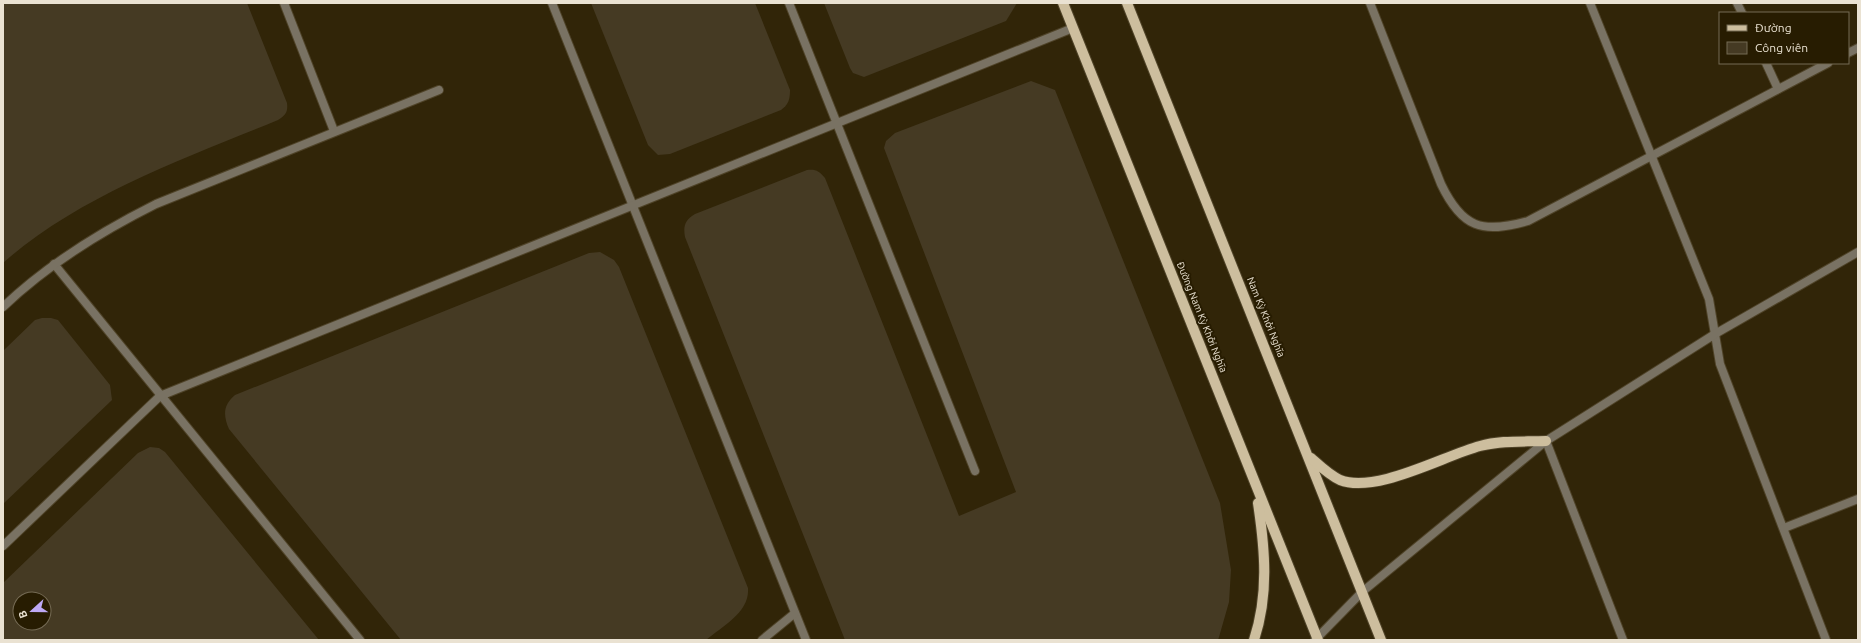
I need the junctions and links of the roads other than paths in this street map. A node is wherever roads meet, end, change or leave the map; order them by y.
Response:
1 (284, 3) edge
2 (552, 3) edge
3 (789, 3) edge
4 (1063, 3) edge
5 (1370, 3) edge
6 (1590, 3) edge
7 (1737, 3) edge
8 (1131, 4) edge
9 (1742, 12) edge
10 (1074, 28) junction
11 (1858, 48) edge
12 (1849, 52) edge
13 (1766, 64) edge
14 (1826, 64) edge
15 (1778, 89) junction
16 (439, 90) dead end
17 (837, 125) junction
18 (334, 131) junction
19 (1652, 156) junction
20 (634, 205) junction
21 (1858, 252) edge
22 (54, 264) junction
23 (3, 307) edge
24 (1715, 334) junction
25 (160, 396) junction
26 (1546, 441) junction
27 (1308, 455) junction
28 (975, 471) dead end
29 (1256, 485) junction
30 (1858, 499) edge
31 (1784, 528) junction
32 (3, 546) edge
33 (1362, 592) junction
34 (795, 613) junction
35 (1316, 639) edge
36 (360, 640) edge
37 (762, 640) edge
38 (806, 640) edge
39 (1254, 640) edge
40 (1381, 640) edge
41 (1623, 640) edge
42 (1826, 640) edge

1 - 18 street
2 - 20 street
3 - 17 street
4 - 10 main road, Đường Nam Kỳ Khởi Nghĩa
5 - 19 street
6 - 19 street
7 - 9 street
8 - 27 main road, Nam Kỳ Khởi Nghĩa
10 - 17 street
10 - 29 main road, Đường Nam Kỳ Khởi Nghĩa
11 - 12 street
13 - 15 street
14 - 15 street
15 - 19 street
16 - 18 street
17 - 20 street
17 - 28 street
18 - 22 street
19 - 24 street
20 - 25 street
20 - 34 street
21 - 24 street
22 - 23 street
22 - 25 street
24 - 26 street
24 - 31 street
25 - 32 street
25 - 36 street
26 - 27 main road
26 - 33 street
26 - 41 street
27 - 33 main road, Nam Kỳ Khởi Nghĩa
29 - 35 main road, Đường Nam Kỳ Khởi Nghĩa
29 - 39 main road
30 - 31 street
31 - 42 street
33 - 35 street
33 - 40 main road, Nam Kỳ Khởi Nghĩa
34 - 37 street
34 - 38 street

